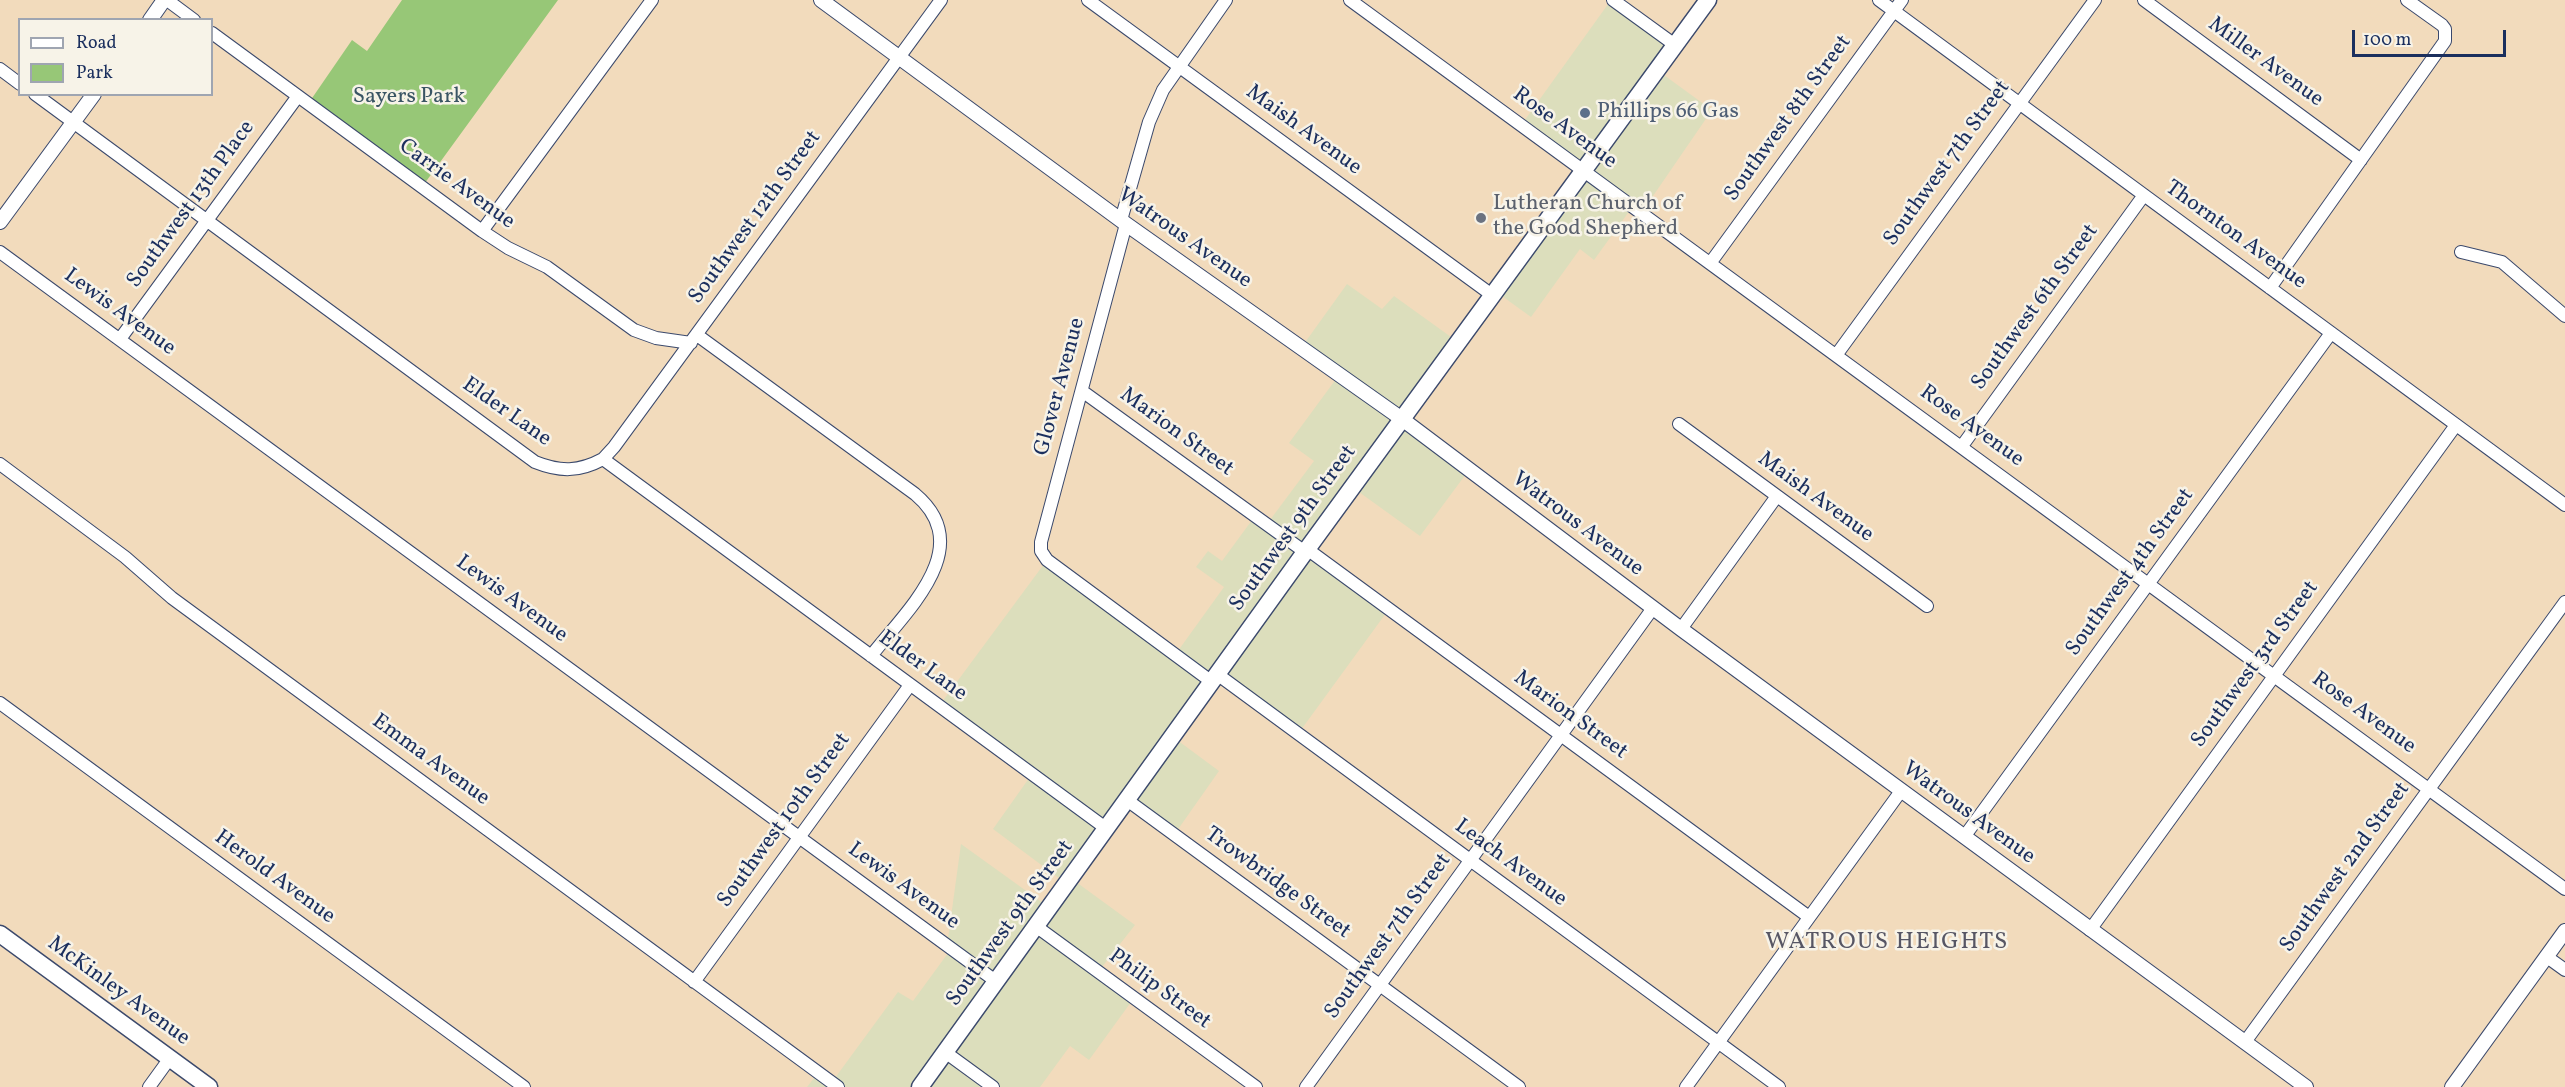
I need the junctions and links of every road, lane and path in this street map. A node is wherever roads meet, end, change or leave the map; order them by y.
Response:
1 (166, 0) edge
2 (652, 0) edge
3 (821, 0) edge
4 (941, 0) edge
5 (1088, 0) edge
6 (1226, 0) edge
7 (1350, 0) edge
8 (1613, 0) edge
9 (1708, 0) edge
10 (1879, 0) edge
11 (1902, 0) edge
12 (2095, 0) edge
13 (2144, 0) edge
14 (2407, 0) edge
15 (1894, 11) junction
16 (152, 18) edge
17 (191, 18) edge
18 (213, 34) edge
19 (1675, 45) junction
20 (899, 57) junction
21 (1178, 66) junction
22 (0, 69) edge
23 (18, 82) edge
24 (38, 96) edge
25 (92, 96) edge
26 (298, 96) junction
27 (2019, 103) junction
28 (73, 122) junction
29 (2361, 160) junction
30 (1584, 170) junction
31 (2144, 195) junction
32 (206, 221) junction
33 (0, 222) edge
34 (1123, 222) junction
35 (482, 231) junction
36 (0, 252) edge
37 (2461, 252) dead end
38 (1711, 262) junction
39 (2270, 288) junction
40 (1492, 295) junction
41 (2565, 316) edge
42 (2331, 333) junction
43 (120, 339) junction
44 (694, 339) junction
45 (1837, 354) junction
46 (1082, 391) junction
47 (1402, 419) junction
48 (1679, 424) dead end
49 (2456, 425) junction
50 (1962, 446) junction
51 (603, 459) junction
52 (0, 464) edge
53 (1777, 496) junction
54 (2565, 505) edge
55 (1306, 551) junction
56 (1047, 560) joint
57 (2150, 584) junction
58 (2565, 602) edge
59 (1927, 606) dead end
60 (1653, 608) junction
61 (1681, 629) junction
62 (871, 656) junction
63 (2274, 675) junction
64 (1214, 678) junction
65 (910, 685) junction
66 (0, 703) edge
67 (1561, 735) junction
68 (2429, 789) junction
69 (1901, 791) junction
70 (1127, 800) junction
71 (1107, 829) junction
72 (799, 837) junction
73 (1964, 837) junction
74 (1470, 860) junction
75 (2565, 889) edge
76 (1809, 917) junction
77 (1037, 927) junction
78 (2090, 930) junction
79 (2565, 931) edge
80 (0, 934) edge
81 (2547, 957) junction
82 (2565, 970) edge
83 (694, 982) junction
84 (997, 982) junction
85 (1380, 985) junction
86 (1718, 1042) junction
87 (2245, 1042) junction
88 (945, 1052) junction
89 (170, 1058) junction
90 (149, 1087) edge
91 (209, 1087) edge
92 (524, 1087) edge
93 (838, 1087) edge
94 (920, 1087) edge
95 (993, 1087) edge
96 (1256, 1087) edge
97 (1306, 1087) edge
98 (1519, 1087) edge
99 (1686, 1087) edge
100 (1779, 1087) edge
101 (2306, 1087) edge
102 (2452, 1087) edge

1 - 16 street
1 - 17 street
2 - 35 street
3 - 20 street, Watrous Avenue
4 - 20 street, Southwest 12th Street
5 - 21 street, Maish Avenue
6 - 21 street, Glover Avenue
7 - 30 street, Rose Avenue
8 - 19 street
9 - 19 main road, Southwest 9th Street
10 - 15 street, Thornton Avenue
11 - 15 street, Southwest 8th Street
12 - 27 street, Southwest 7th Street
13 - 29 street, Miller Avenue
14 - 29 street
15 - 27 street, Thornton Avenue
15 - 38 street, Southwest 8th Street
18 - 26 street, Carrie Avenue
19 - 30 main road, Southwest 9th Street
20 - 34 street, Watrous Avenue
20 - 44 street, Southwest 12th Street
21 - 34 street, Glover Avenue
21 - 40 street, Maish Avenue
22 - 23 street
24 - 28 street, Elder Lane
25 - 28 street
26 - 32 street, Southwest 13th Place
26 - 35 street, Carrie Avenue
27 - 31 street, Thornton Avenue
27 - 45 street, Southwest 7th Street
28 - 32 street, Elder Lane
28 - 33 street
29 - 39 street
30 - 38 street, Rose Avenue
30 - 40 main road, Southwest 9th Street
31 - 39 street, Thornton Avenue
31 - 50 street, Southwest 6th Street
32 - 43 street, Southwest 13th Place
32 - 51 street, Elder Lane
34 - 46 street, Glover Avenue
34 - 47 street, Watrous Avenue
35 - 44 street, Carrie Avenue
36 - 43 street, Lewis Avenue
37 - 41 street
38 - 45 street, Rose Avenue
39 - 42 street, Thornton Avenue
40 - 47 main road, Southwest 9th Street
42 - 49 street, Thornton Avenue
42 - 57 street, Southwest 4th Street
43 - 72 street, Lewis Avenue
44 - 51 street, Southwest 12th Street
44 - 62 street, Carrie Avenue
45 - 50 street, Rose Avenue
46 - 55 street, Marion Street
46 - 56 street, Glover Avenue
47 - 55 main road, Southwest 9th Street
47 - 60 street, Watrous Avenue
48 - 53 street, Maish Avenue
49 - 54 street, Thornton Avenue
49 - 63 street, Southwest 3rd Street
50 - 57 street, Rose Avenue
51 - 62 street, Elder Lane
52 - 83 street, Emma Avenue
53 - 59 street, Maish Avenue
53 - 61 street
55 - 64 main road, Southwest 9th Street
55 - 67 street, Marion Street
56 - 64 street, Leach Avenue
57 - 63 street, Rose Avenue
57 - 73 street, Southwest 4th Street
58 - 68 street, Southwest 2nd Street
60 - 61 street, Watrous Avenue
60 - 67 street, Southwest 7th Street
61 - 69 street, Watrous Avenue
62 - 65 street, Elder Lane
63 - 68 street, Rose Avenue
63 - 78 street, Southwest 3rd Street
64 - 70 main road, Southwest 9th Street
64 - 74 street, Leach Avenue
65 - 71 street, Elder Lane
65 - 72 street, Southwest 10th Street
66 - 92 street, Herold Avenue
67 - 74 street, Southwest 7th Street
67 - 76 street, Marion Street
68 - 75 street, Rose Avenue
68 - 87 street, Southwest 2nd Street
69 - 73 street, Watrous Avenue
69 - 76 street
70 - 71 main road, Southwest 9th Street
70 - 85 street, Trowbridge Street
71 - 77 main road, Southwest 9th Street
72 - 83 street, Southwest 10th Street
72 - 84 street, Lewis Avenue
73 - 78 street, Watrous Avenue
74 - 85 street, Southwest 7th Street
74 - 86 street, Leach Avenue
76 - 86 street
77 - 84 main road, Southwest 9th Street
77 - 96 street, Philip Street
78 - 87 street, Watrous Avenue
79 - 81 street
80 - 89 main road, McKinley Avenue
81 - 82 street
81 - 102 street
83 - 93 street, Emma Avenue
84 - 88 main road, Southwest 9th Street
85 - 97 street, Southwest 7th Street
85 - 98 street, Trowbridge Street
86 - 99 street
86 - 100 street, Leach Avenue
87 - 101 street, Watrous Avenue
88 - 94 main road, Southwest 9th Street
88 - 95 street
89 - 90 street
89 - 91 main road, McKinley Avenue

